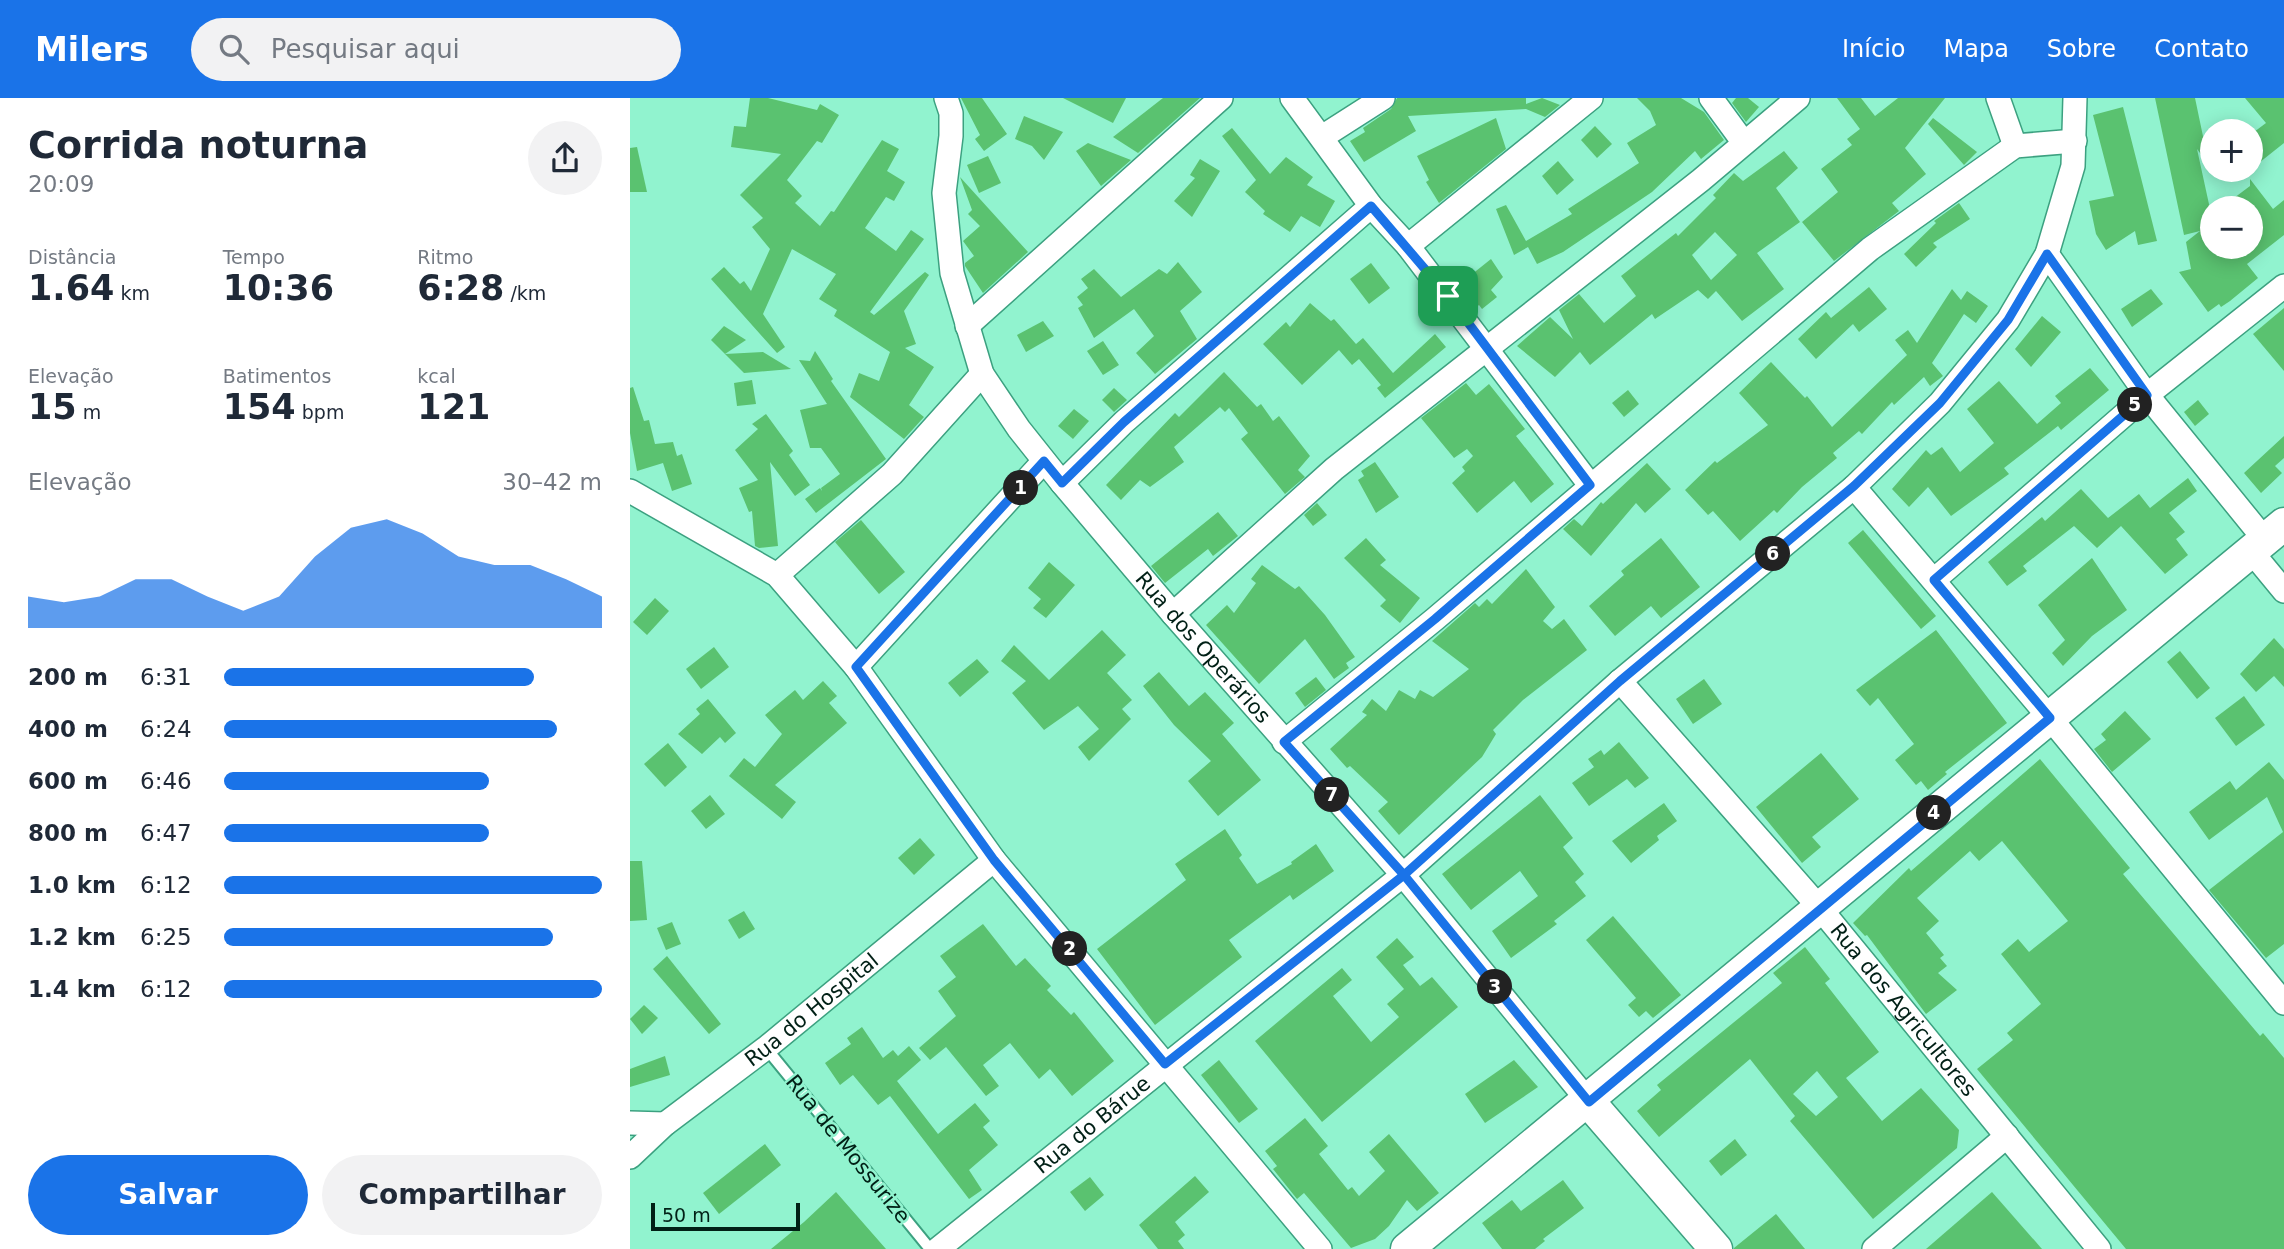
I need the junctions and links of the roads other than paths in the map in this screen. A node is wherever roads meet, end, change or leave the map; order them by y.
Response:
1 (946, 98) edge
2 (1221, 98) edge
3 (1292, 98) edge
4 (1383, 98) edge
5 (1591, 98) edge
6 (1711, 98) edge
7 (1798, 98) edge
8 (1998, 98) edge
9 (2075, 98) edge
10 (1322, 137) junction
11 (2075, 141) junction
12 (1744, 143) junction
13 (2015, 146) junction
14 (1371, 206) junction
15 (1408, 246) junction
16 (2047, 254) junction
17 (2284, 286) edge
18 (967, 326) junction
19 (1487, 347) junction
20 (982, 374) junction
21 (2147, 395) junction
22 (1044, 461) junction
23 (1062, 483) junction
24 (1590, 485) junction
25 (1854, 486) junction
26 (630, 491) edge
27 (2266, 539) edge
28 (778, 575) junction
29 (1934, 580) junction
30 (2284, 591) edge
31 (1173, 614) junction
32 (856, 667) junction
33 (1620, 681) junction
34 (2050, 718) junction
35 (1284, 742) junction
36 (994, 860) junction
37 (1404, 875) junction
38 (1819, 907) junction
39 (2284, 1003) edge
40 (765, 1048) junction
41 (1165, 1064) junction
42 (1589, 1102) junction
43 (630, 1123) edge
44 (665, 1124) junction
45 (2007, 1136) junction
46 (630, 1157) edge
47 (930, 1249) edge
48 (938, 1249) edge
49 (1320, 1249) edge
50 (1407, 1249) edge
51 (1716, 1249) edge
52 (1874, 1249) edge
53 (2099, 1249) edge

1 - 18 street, Rua dos Operários
2 - 18 street
3 - 10 street
4 - 10 street
5 - 15 street
6 - 12 street
7 - 12 street
8 - 13 street
9 - 11 street, Rua do Bárue
10 - 14 street
11 - 13 street
11 - 16 street, Rua do Bárue
12 - 19 street
13 - 24 street
14 - 15 street
14 - 23 street
15 - 19 street
16 - 21 street
16 - 25 street, Rua do Bárue
17 - 21 street
18 - 20 street, Rua dos Operários
19 - 24 street
19 - 31 street
20 - 22 street, Rua dos Operários
20 - 28 street
21 - 27 street
21 - 29 street
22 - 23 street, Rua dos Operários
22 - 32 street
23 - 31 street, Rua dos Operários
24 - 35 street
25 - 29 street
25 - 33 street, Rua do Bárue
26 - 28 street
27 - 30 street
27 - 34 street
28 - 32 street
29 - 34 street
31 - 35 street, Rua dos Operários
32 - 36 street
33 - 37 street, Rua do Bárue
33 - 38 street, Rua dos Agricultores
34 - 38 street
34 - 39 street
35 - 37 street, Rua dos Operários
36 - 40 street, Rua do Hospital
36 - 41 street
37 - 41 street, Rua do Bárue
37 - 42 street, Rua dos Operários
38 - 42 street
38 - 45 street, Rua dos Agricultores
40 - 44 street, Rua do Hospital
40 - 47 lane, Rua de Mossurize
41 - 48 street, Rua do Bárue
41 - 49 street
42 - 50 street
42 - 51 street, Rua dos Operários
43 - 44 street
44 - 46 street, Rua do Hospital
45 - 52 street
45 - 53 street, Rua dos Agricultores

